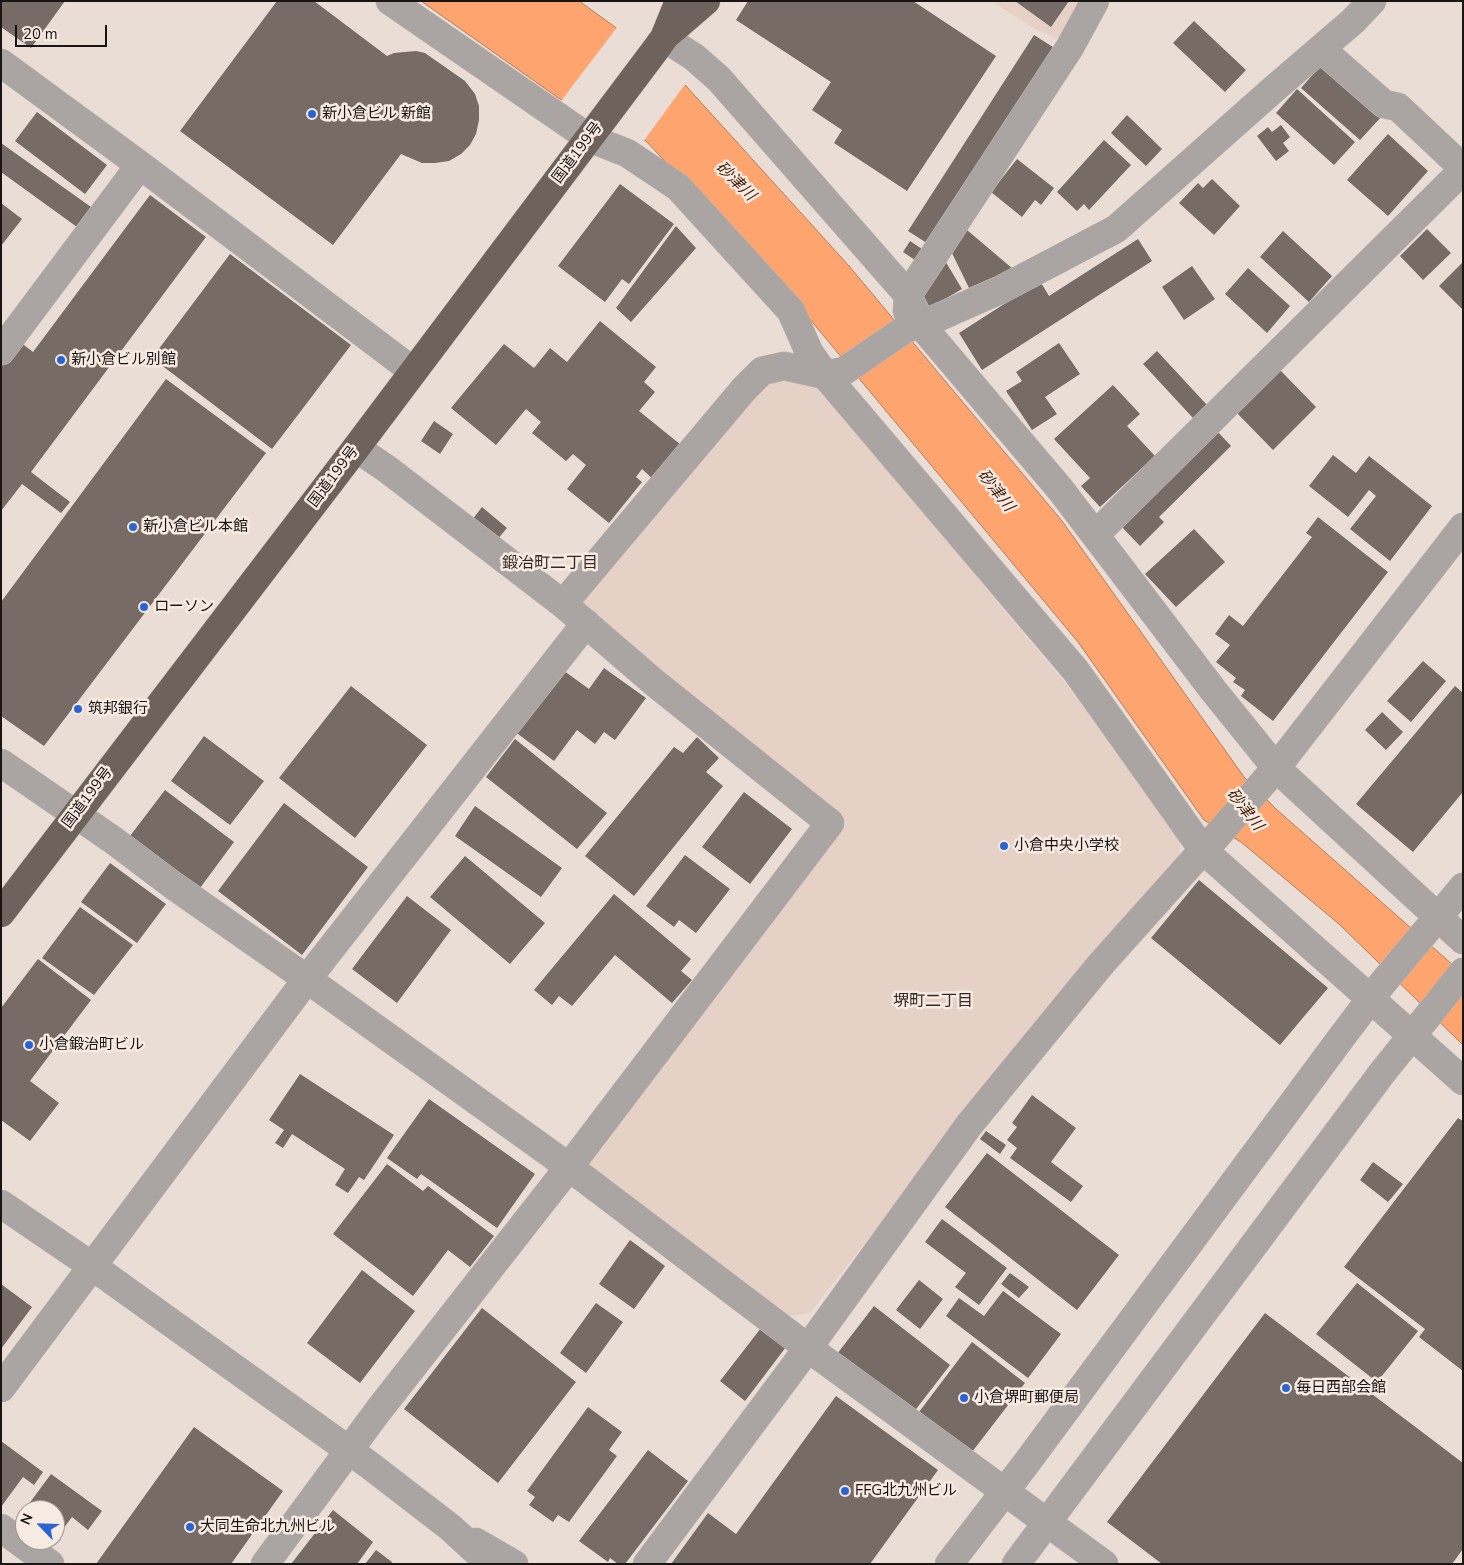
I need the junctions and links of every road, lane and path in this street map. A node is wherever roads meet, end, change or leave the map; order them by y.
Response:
1 (390, 1) edge
2 (679, 1) edge
3 (706, 1) edge
4 (1095, 1) edge
5 (1372, 1) edge
6 (660, 43) junction
7 (1321, 49) junction
8 (1, 63) edge
9 (594, 131) junction
10 (140, 164) junction
11 (1463, 169) edge
12 (908, 295) junction
13 (914, 326) junction
14 (1, 351) edge
15 (413, 372) junction
16 (835, 373) junction
17 (356, 448) junction
18 (1463, 527) edge
19 (1096, 534) junction
20 (563, 604) junction
21 (586, 623) junction
22 (1, 763) edge
23 (1276, 768) junction
24 (76, 815) junction
25 (1210, 843) junction
26 (1463, 887) edge
27 (1, 913) edge
28 (1433, 922) junction
29 (1463, 940) edge
30 (1463, 972) edge
31 (307, 979) junction
32 (1376, 992) junction
33 (1417, 1029) junction
34 (1463, 1081) edge
35 (569, 1168) junction
36 (1, 1204) edge
37 (92, 1266) junction
38 (808, 1348) junction
39 (1, 1388) edge
40 (348, 1450) junction
41 (1005, 1491) junction
42 (1047, 1522) junction
43 (1, 1528) edge
44 (451, 1528) junction
45 (50, 1564) edge
46 (265, 1564) edge
47 (490, 1564) edge
48 (514, 1564) edge
49 (647, 1564) edge
50 (949, 1564) edge
51 (1016, 1564) edge
52 (1104, 1564) edge

1 - 9 street
2 - 6 highway, 国道199号
3 - 6 highway, 国道199号
4 - 12 street
5 - 7 street
6 - 9 highway, 国道199号
6 - 12 street
7 - 11 street
7 - 13 street
8 - 10 street
9 - 15 highway, 国道199号
9 - 16 street
10 - 14 street
10 - 15 street
11 - 19 street
12 - 13 street
13 - 16 street
13 - 19 street
15 - 17 highway, 国道199号
16 - 20 street
16 - 25 street
17 - 20 street
17 - 24 highway, 国道199号
18 - 23 street
19 - 23 street
20 - 21 street
21 - 31 street
21 - 35 street
22 - 24 street
23 - 25 street
23 - 28 street
24 - 27 highway, 国道199号
24 - 31 street
25 - 32 street
25 - 38 street
26 - 28 street
28 - 29 street
28 - 32 street
30 - 33 street
31 - 35 street
31 - 37 street
32 - 33 street
32 - 41 street
33 - 34 street
33 - 42 street
35 - 38 street
35 - 40 street
36 - 37 street
37 - 39 street
37 - 40 street
38 - 41 street
38 - 49 street
40 - 44 street
40 - 46 street
41 - 42 street
41 - 50 street
42 - 51 street
42 - 52 street
43 - 45 street
44 - 47 street
44 - 48 street

